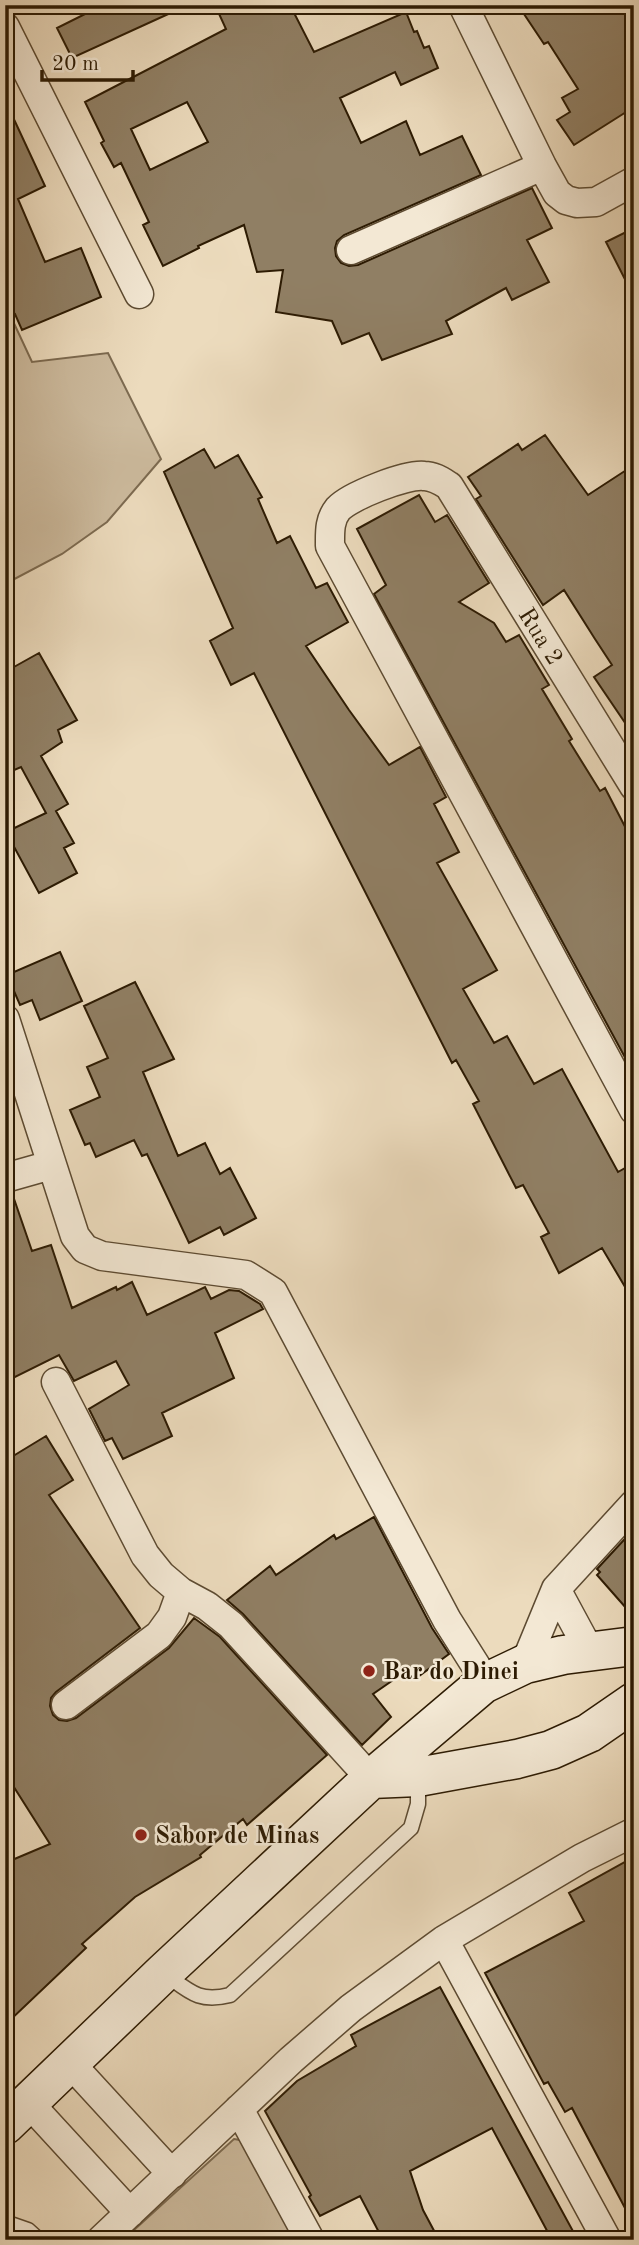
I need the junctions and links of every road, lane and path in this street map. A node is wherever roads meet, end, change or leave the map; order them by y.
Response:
1 (463, 5) edge
2 (5, 27) edge
3 (542, 166) junction
4 (634, 181) edge
5 (351, 250) dead end
6 (139, 294) dead end
7 (634, 786) edge
8 (5, 1019) edge
9 (634, 1110) edge
10 (51, 1165) junction
11 (5, 1178) edge
12 (56, 1382) dead end
13 (634, 1504) edge
14 (556, 1589) junction
15 (181, 1592) junction
16 (634, 1646) edge
17 (590, 1652) junction
18 (525, 1664) junction
19 (475, 1690) junction
20 (66, 1705) dead end
21 (621, 1710) edge
22 (508, 1761) junction
23 (418, 1777) junction
24 (370, 1779) junction
25 (634, 1832) edge
26 (444, 1940) junction
27 (163, 1973) junction
28 (71, 2063) junction
29 (239, 2109) junction
30 (17, 2113) edge
31 (172, 2174) junction
32 (130, 2213) junction
33 (5, 2221) edge
34 (39, 2240) edge
35 (101, 2240) edge
36 (310, 2240) edge
37 (607, 2240) edge

1 - 3 street
2 - 6 street
3 - 4 street
3 - 5 street
7 - 9 street, Rua 2
8 - 10 street
10 - 11 street
10 - 19 street
12 - 15 street
13 - 14 street
14 - 17 street
14 - 18 street
15 - 20 street
15 - 24 street
16 - 17 main road
17 - 18 main road
17 - 21 main road
18 - 19 main road
19 - 22 main road
19 - 24 main road
21 - 22 main road
22 - 23 main road
23 - 24 main road
23 - 27 lane
24 - 27 main road
25 - 26 street
26 - 29 street
26 - 37 street
27 - 28 main road
28 - 30 main road
28 - 31 street
29 - 31 street
29 - 36 street
30 - 32 street
31 - 32 street
32 - 35 street
33 - 34 lane

